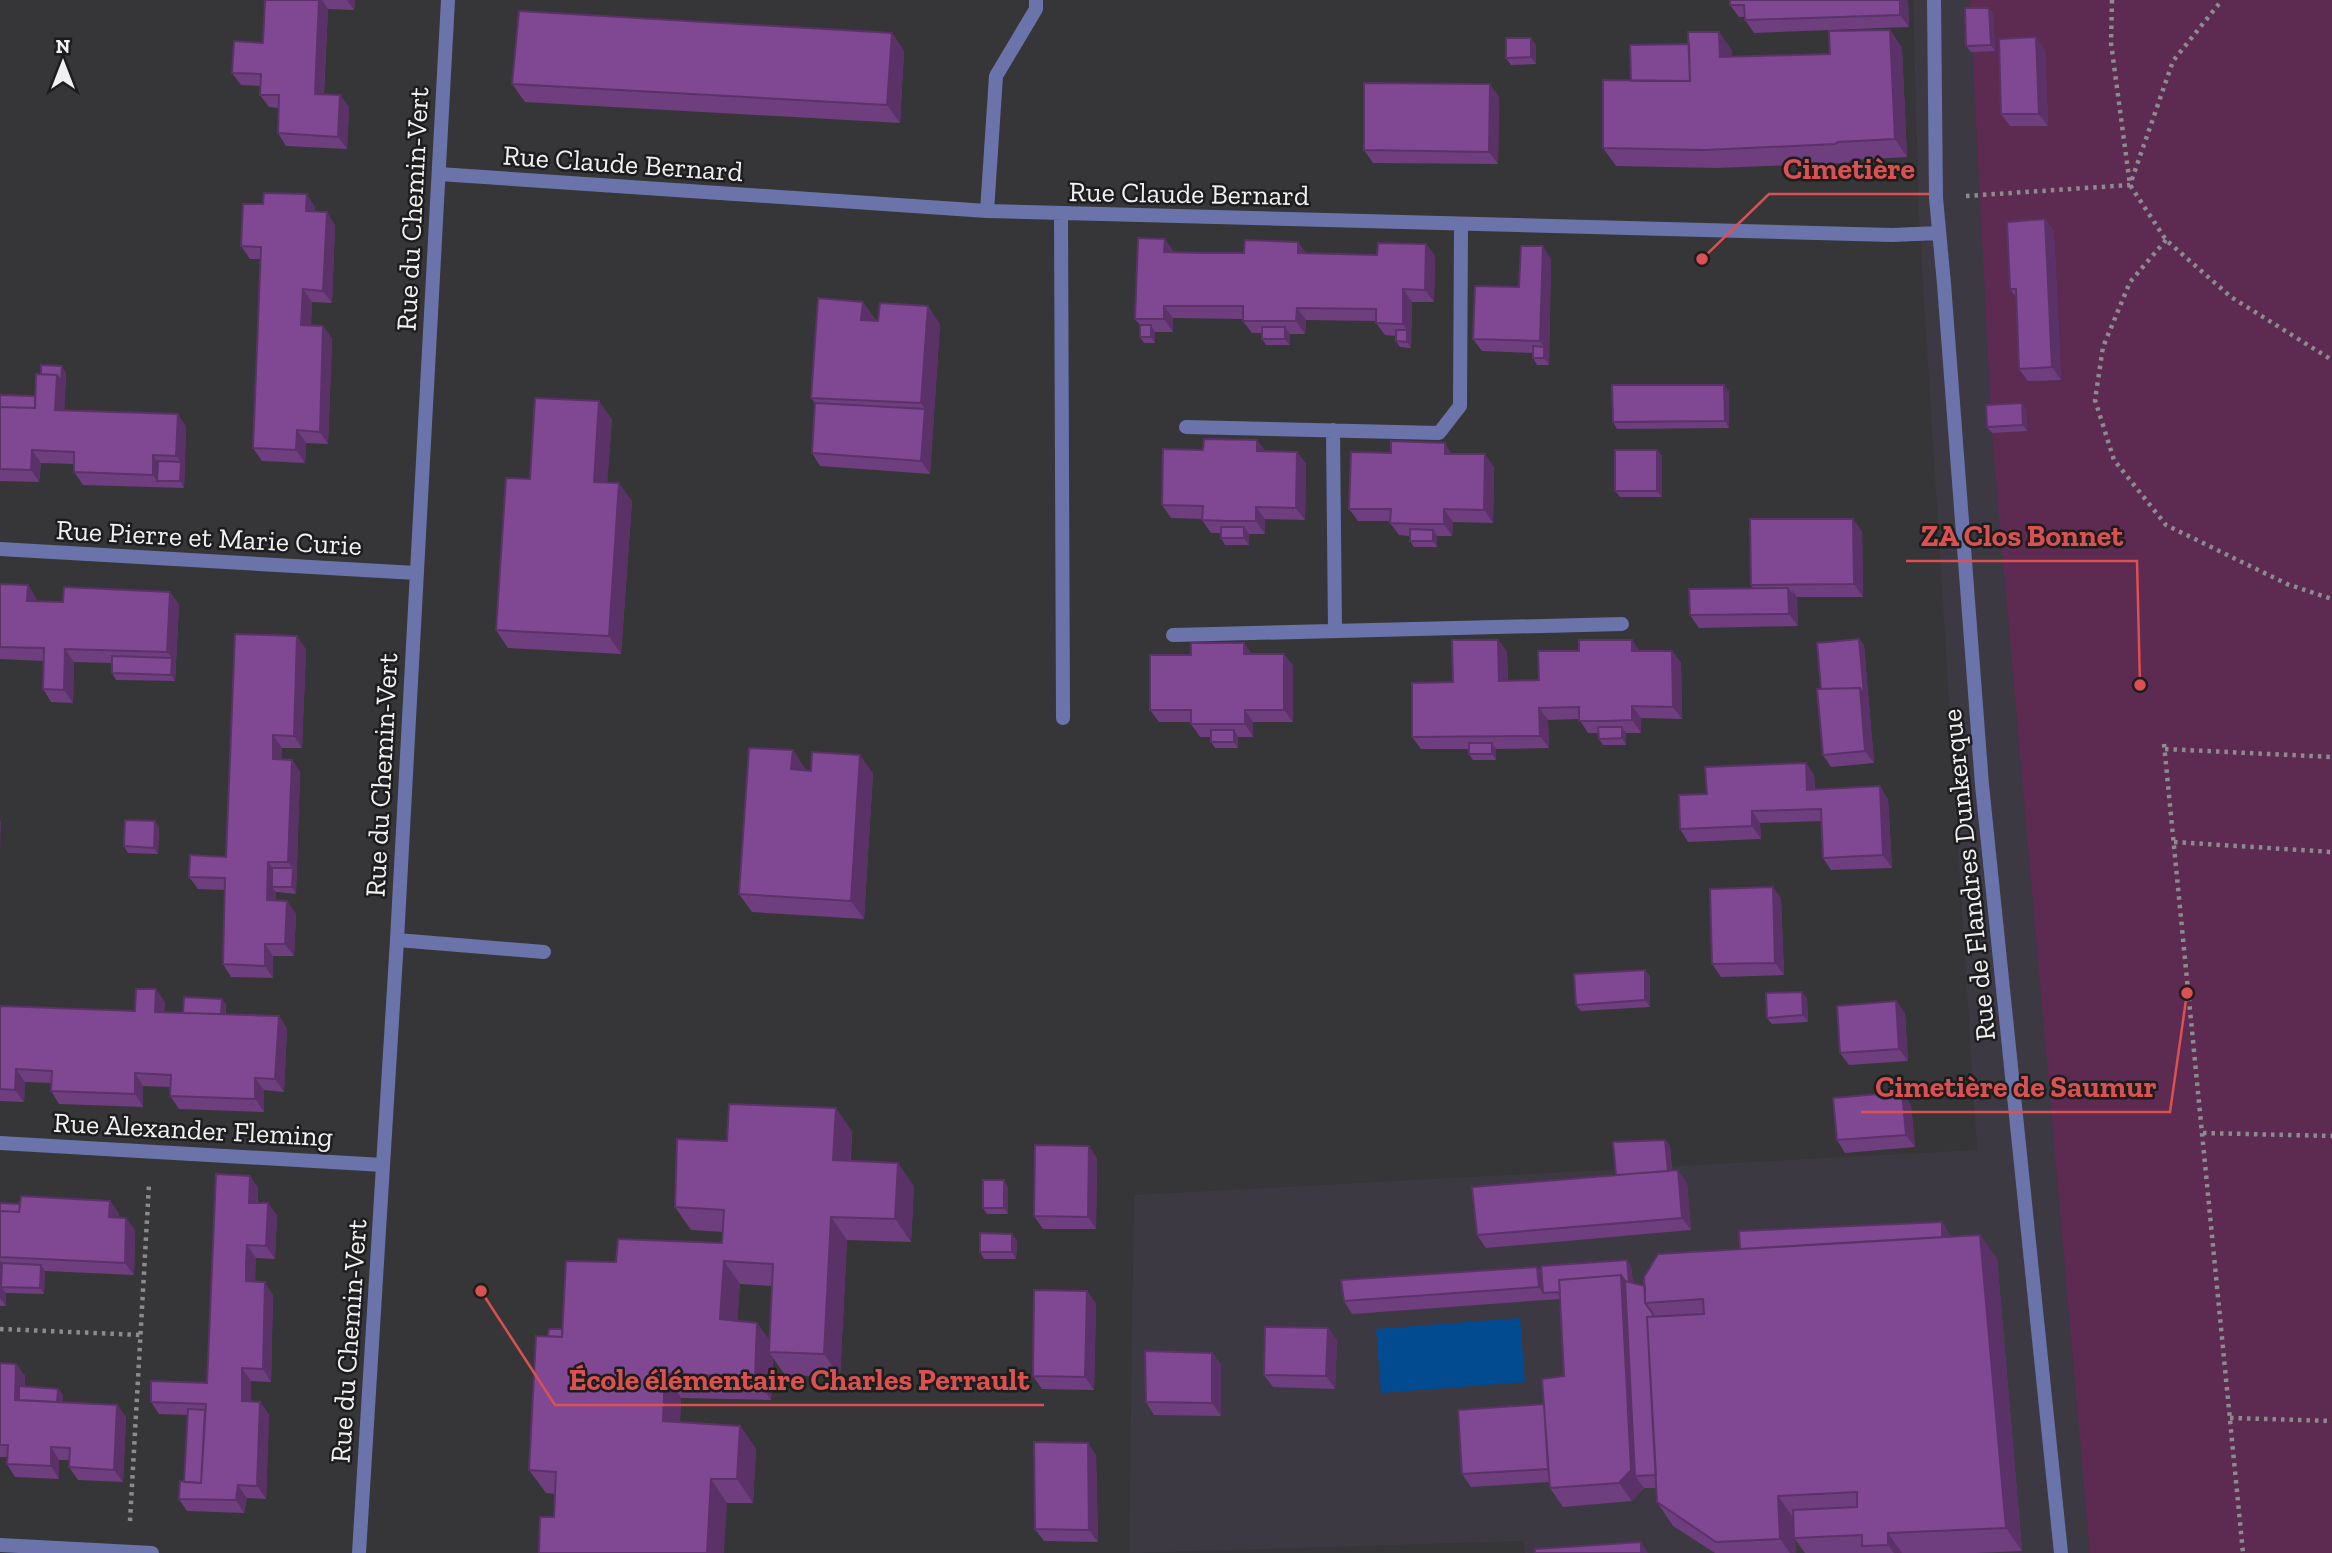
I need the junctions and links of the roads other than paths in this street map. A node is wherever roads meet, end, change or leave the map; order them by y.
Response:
1 (447, 0) edge
2 (1036, 0) edge
3 (1934, 0) edge
4 (439, 174) junction
5 (987, 211) junction
6 (1061, 214) junction
7 (1461, 224) junction
8 (1938, 233) junction
9 (1186, 427) dead end
10 (1334, 430) junction
11 (0, 549) edge
12 (416, 573) junction
13 (1622, 624) dead end
14 (1335, 631) junction
15 (1173, 635) dead end
16 (1063, 719) dead end
17 (397, 940) junction
18 (544, 952) dead end
19 (0, 1143) edge
20 (383, 1165) junction
21 (0, 1545) edge
22 (97, 1551) edge
23 (128, 1552) edge
24 (152, 1553) edge
25 (359, 1553) edge
26 (2061, 1553) edge

1 - 4 street, Rue du Chemin-Vert
2 - 5 street
3 - 8 street, Rue de Flandres Dunkerque
4 - 5 street, Rue Claude Bernard
4 - 12 street, Rue du Chemin-Vert
5 - 6 street, Rue Claude Bernard
6 - 7 street, Rue Claude Bernard
6 - 16 street
7 - 8 street, Rue Claude Bernard
7 - 10 street
8 - 26 street, Rue de Flandres Dunkerque
9 - 10 street
10 - 14 street
11 - 12 street, Rue Pierre et Marie Curie
12 - 17 street, Rue du Chemin-Vert
13 - 14 street
14 - 15 street
17 - 18 street
17 - 20 street, Rue du Chemin-Vert
19 - 20 street, Rue Alexander Fleming
20 - 25 street, Rue du Chemin-Vert
21 - 22 street
22 - 23 street
23 - 24 street

